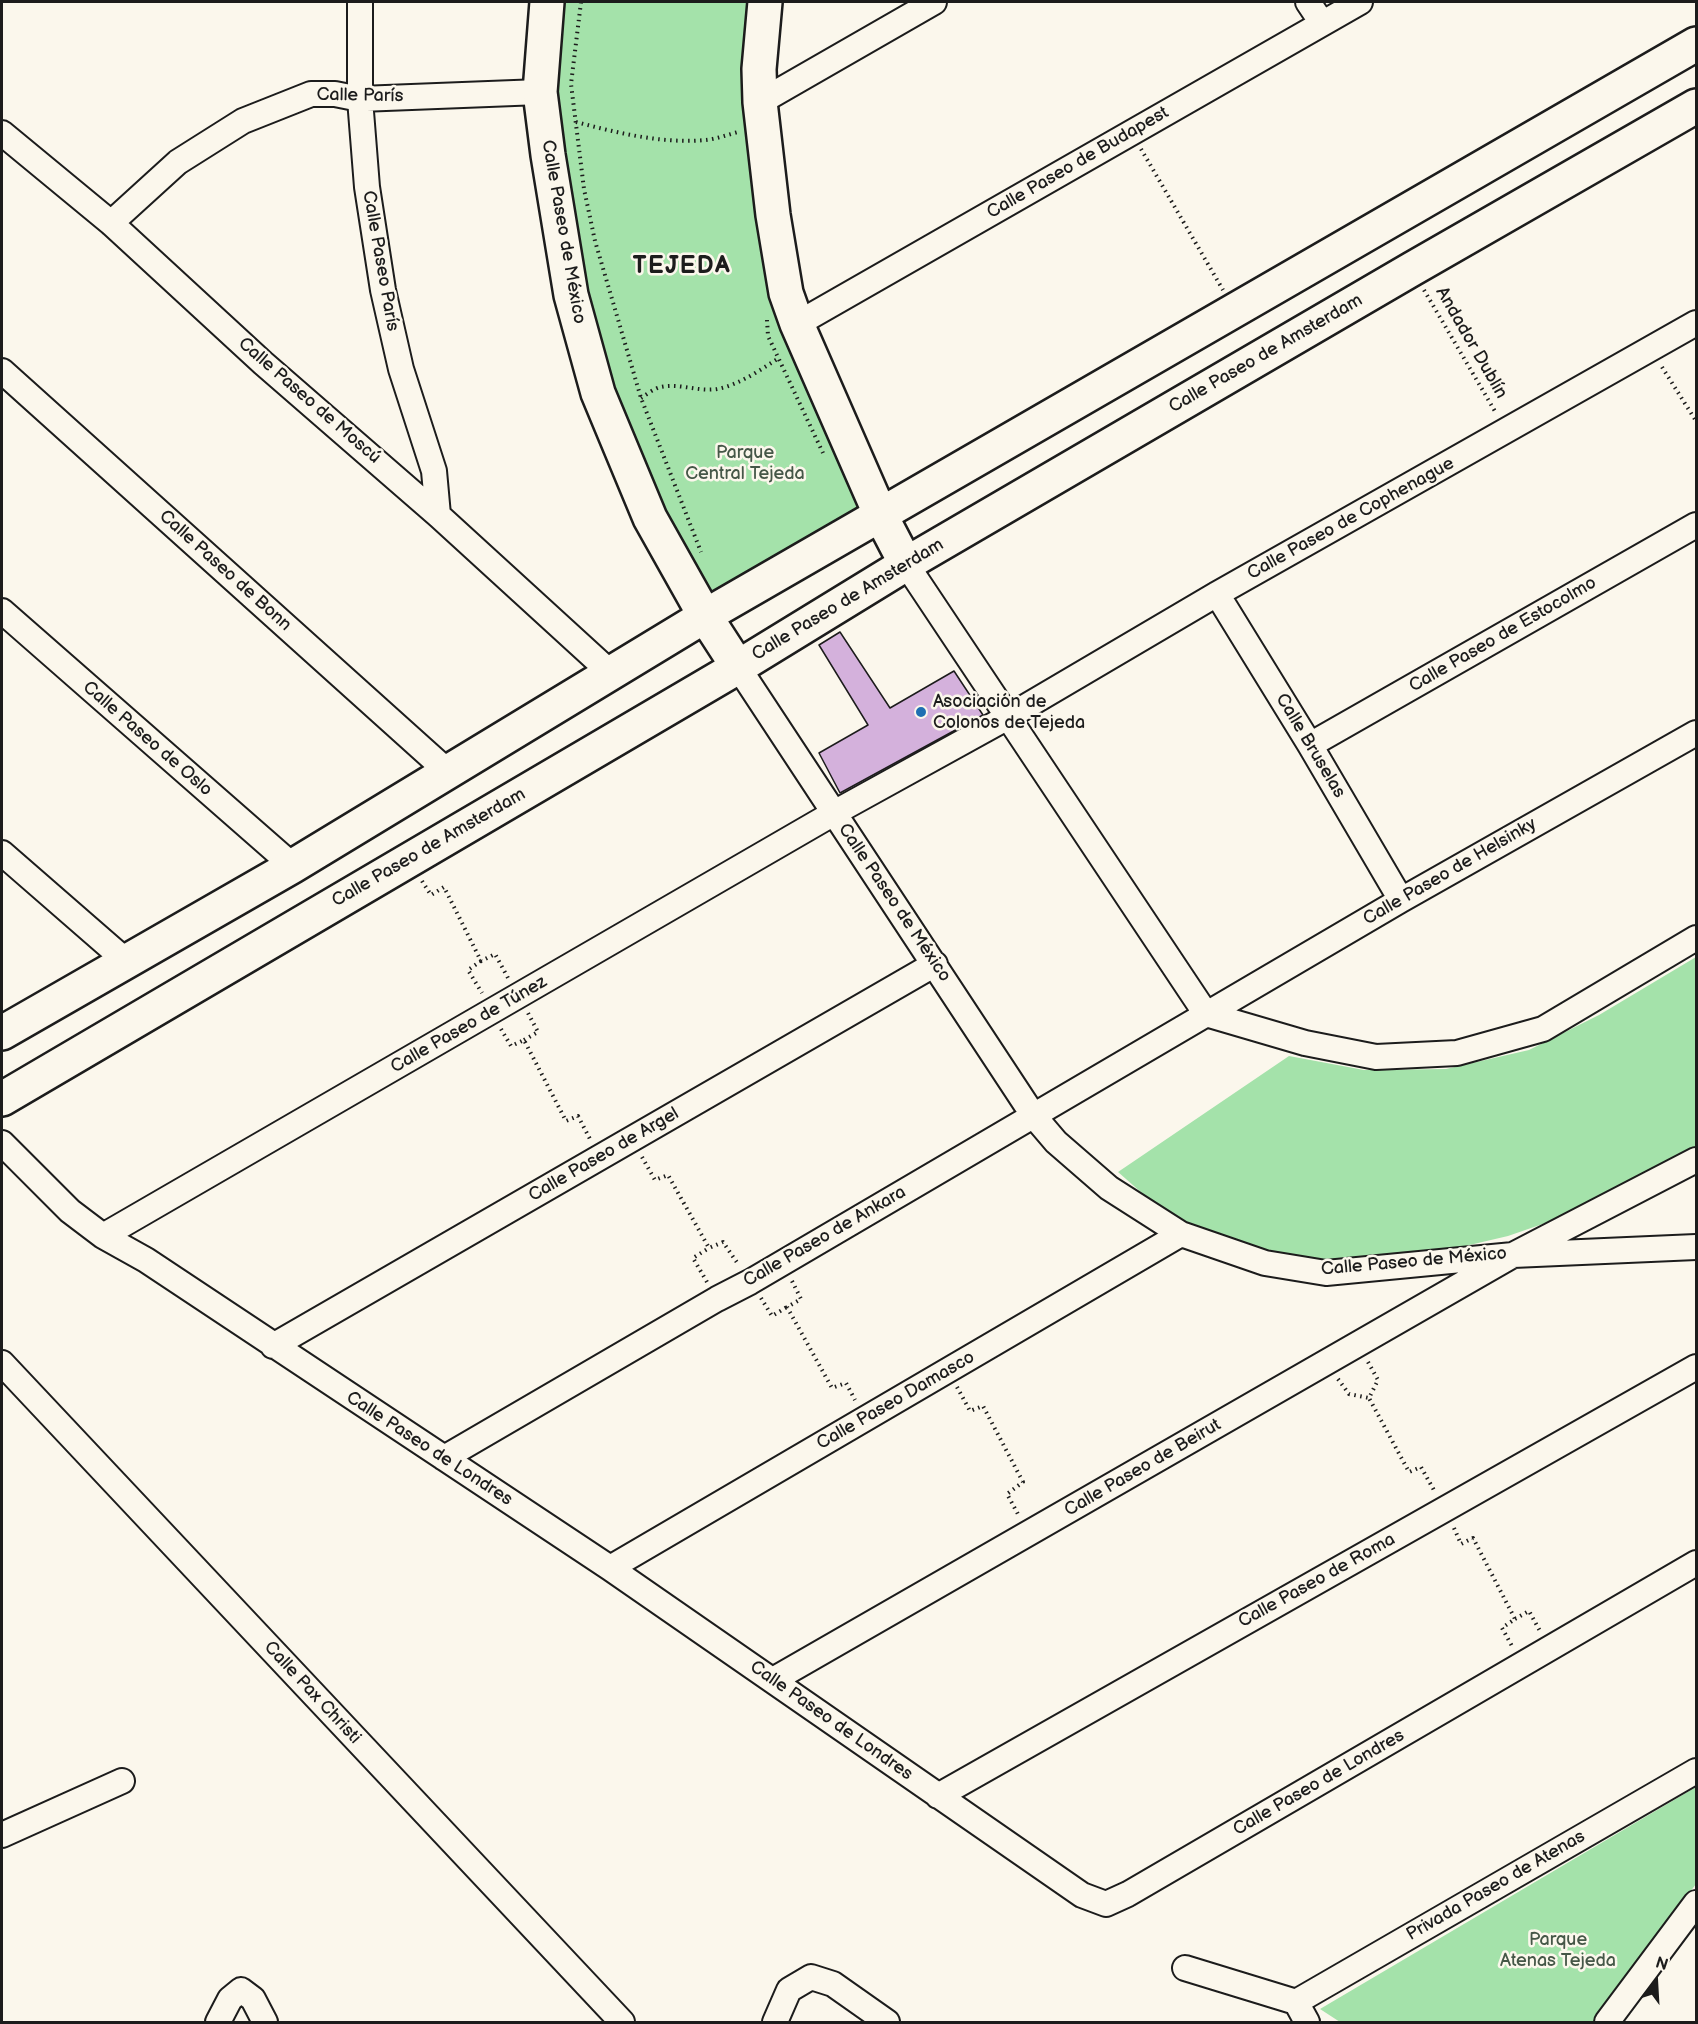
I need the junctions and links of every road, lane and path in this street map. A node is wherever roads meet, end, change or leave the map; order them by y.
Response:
1 (360, 2) edge
2 (547, 2) edge
3 (581, 2) edge
4 (765, 2) edge
5 (934, 2) edge
6 (1308, 2) edge
7 (1360, 2) edge
8 (1322, 23) junction
9 (1696, 44) edge
10 (540, 92) junction
11 (360, 99) junction
12 (760, 102) junction
13 (1696, 106) edge
14 (576, 122) junction
15 (740, 132) dead end
16 (1132, 132) junction
17 (2, 133) edge
18 (111, 223) junction
19 (1412, 269) junction
20 (1236, 311) junction
21 (1696, 323) edge
22 (797, 324) junction
23 (1650, 349) junction
24 (779, 358) dead end
25 (2, 371) edge
26 (641, 398) junction
27 (1696, 421) edge
28 (1506, 431) junction
29 (438, 514) junction
30 (881, 516) junction
31 (1696, 525) edge
32 (702, 554) dead end
33 (906, 564) junction
34 (1217, 594) junction
35 (2, 611) edge
36 (705, 616) junction
37 (738, 667) junction
38 (612, 674) junction
39 (1008, 717) junction
40 (1696, 733) edge
41 (1310, 745) junction
42 (448, 772) junction
43 (834, 813) junction
44 (2, 853) edge
45 (410, 859) junction
46 (293, 866) junction
47 (1401, 900) junction
48 (1696, 938) edge
49 (126, 961) junction
50 (481, 961) junction
51 (935, 964) junction
52 (519, 997) junction
53 (492, 1011) junction
54 (1206, 1014) junction
55 (2, 1033) edge
56 (524, 1040) junction
57 (2, 1099) edge
58 (1033, 1115) junction
59 (631, 1140) junction
60 (2, 1143) edge
61 (600, 1157) junction
62 (1696, 1160) edge
63 (1181, 1234) junction
64 (103, 1236) junction
65 (1696, 1247) edge
66 (709, 1248) junction
67 (1513, 1255) junction
68 (782, 1263) junction
69 (750, 1282) junction
70 (717, 1299) junction
71 (787, 1307) junction
72 (1358, 1344) junction
73 (273, 1346) junction
74 (2, 1362) edge
75 (1326, 1362) junction
76 (1696, 1367) edge
77 (948, 1371) junction
78 (1369, 1398) junction
79 (865, 1419) junction
80 (444, 1458) junction
81 (1445, 1509) junction
82 (1029, 1533) junction
83 (1696, 1563) edge
84 (610, 1568) junction
85 (1515, 1619) junction
86 (1549, 1648) junction
87 (1523, 1664) junction
88 (773, 1680) junction
89 (1696, 1771) edge
90 (122, 1781) dead end
91 (938, 1796) junction
92 (2, 1835) edge
93 (1696, 1903) edge
94 (1185, 1968) dead end
95 (1302, 2012) edge
96 (218, 2022) edge
97 (265, 2022) edge
98 (622, 2022) edge
99 (775, 2022) edge
100 (886, 2022) edge
101 (1607, 2022) edge

1 - 11 street, Calle Paseo París
2 - 10 main road, Calle Paseo de México
3 - 14 path
4 - 12 main road
5 - 12 street
6 - 8 street
7 - 8 street, Calle Paseo de Budapest
8 - 16 street, Calle Paseo de Budapest
9 - 20 main road
10 - 11 street, Calle París
10 - 36 main road, Calle Paseo de México
11 - 18 street, Calle París
11 - 29 street, Calle Paseo París
12 - 22 main road
13 - 19 main road, Calle Paseo de Amsterdam
14 - 15 path
14 - 26 path
16 - 20 path
16 - 22 street, Calle Paseo de Budapest
17 - 18 street, Calle Paseo de Moscú
18 - 29 street, Calle Paseo de Moscú
19 - 28 path, Andador Dublín
19 - 33 main road, Calle Paseo de Amsterdam
20 - 30 main road
21 - 23 street, Calle Paseo de Cophenague
22 - 30 main road
23 - 27 path
23 - 28 street, Calle Paseo de Cophenague
24 - 26 path
25 - 42 street, Calle Paseo de Bonn
26 - 32 path
28 - 34 street, Calle Paseo de Cophenague
29 - 38 street, Calle Paseo de Moscú
30 - 33 main road
30 - 36 main road
31 - 41 street, Calle Paseo de Estocolmo
33 - 37 main road, Calle Paseo de Amsterdam
33 - 39 street
34 - 39 street, Calle Paseo de Cophenague
34 - 41 street, Calle Bruselas
35 - 46 street, Calle Paseo de Oslo
36 - 37 main road, Calle Paseo de México
36 - 38 main road
37 - 43 street, Calle Paseo de México
37 - 45 main road, Calle Paseo de Amsterdam
38 - 42 main road
39 - 43 street, Calle Paseo de Túnez
39 - 54 street
40 - 47 street, Calle Paseo de Helsinky
41 - 47 street, Calle Bruselas
42 - 46 main road
43 - 51 street, Calle Paseo de México
43 - 52 street, Calle Paseo de Túnez
44 - 49 street
45 - 50 path
45 - 57 main road, Calle Paseo de Amsterdam
46 - 49 main road
47 - 54 street, Calle Paseo de Helsinky
48 - 54 street
49 - 55 main road
50 - 52 path
50 - 53 path
51 - 58 street, Calle Paseo de México
51 - 59 street, Calle Paseo de Argel
52 - 53 street, Calle Paseo de Túnez
52 - 56 path
53 - 56 path
53 - 64 street, Calle Paseo de Túnez
54 - 58 street, Calle Paseo de Ankara
56 - 61 path
58 - 63 street, Calle Paseo de México
58 - 68 street, Calle Paseo de Ankara
59 - 61 street, Calle Paseo de Argel
59 - 66 path
60 - 64 street, Calle Paseo de Londres
61 - 73 street, Calle Paseo de Argel
62 - 67 street, Calle Paseo de México
63 - 67 street, Calle Paseo de México
63 - 77 street, Calle Paseo Damasco
64 - 73 street, Calle Paseo de Londres
65 - 67 street
66 - 69 path
66 - 70 path
67 - 72 street, Calle Paseo de Beirut
68 - 69 street, Calle Paseo de Ankara
68 - 71 path
69 - 70 street, Calle Paseo de Ankara
69 - 71 path
70 - 80 street, Calle Paseo de Ankara
71 - 79 path
72 - 75 street, Calle Paseo de Beirut
72 - 78 path
73 - 80 street, Calle Paseo de Londres
74 - 98 street, Calle Pax Christi
75 - 78 path
75 - 82 street, Calle Paseo de Beirut
76 - 81 street, Calle Paseo de Roma
77 - 79 street, Calle Paseo Damasco
77 - 82 path
78 - 81 path
79 - 84 street, Calle Paseo Damasco
80 - 84 street, Calle Paseo de Londres
81 - 85 path
81 - 91 street, Calle Paseo de Roma
82 - 88 street, Calle Paseo de Beirut
83 - 86 street, Calle Paseo de Londres
84 - 88 street, Calle Paseo de Londres
85 - 86 path
85 - 87 path
86 - 87 street, Calle Paseo de Londres
87 - 91 street, Calle Paseo de Londres
88 - 91 street, Calle Paseo de Londres
89 - 95 street, Privada Paseo de Atenas
90 - 92 street
93 - 101 street
94 - 95 street, Privada Paseo de Atenas
96 - 97 street
99 - 100 street

